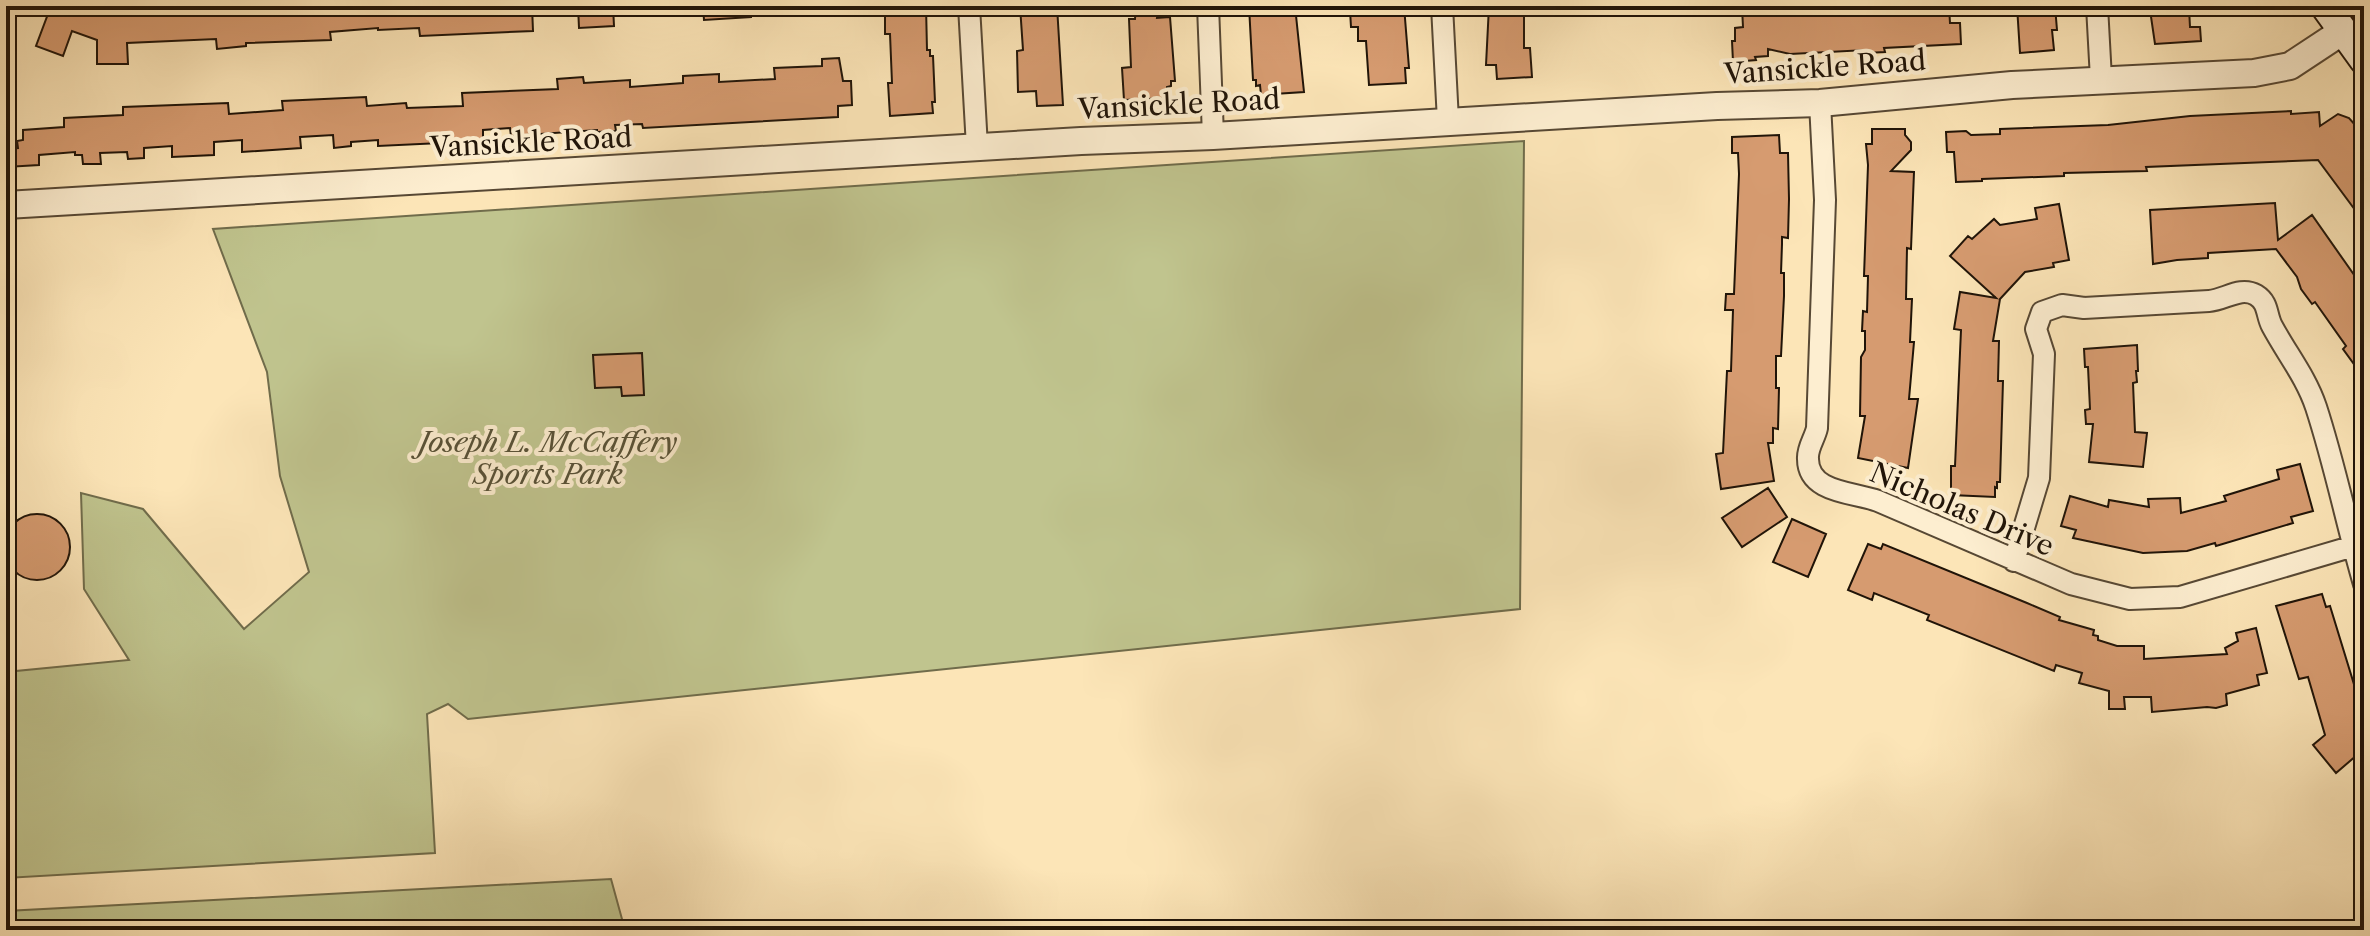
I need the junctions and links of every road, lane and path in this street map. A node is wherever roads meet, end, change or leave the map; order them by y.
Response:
1 (969, 6) edge
2 (1208, 6) edge
3 (1442, 6) edge
4 (2097, 6) edge
5 (2325, 6) edge
6 (2343, 31) junction
7 (2364, 60) edge
8 (2101, 79) junction
9 (1820, 103) junction
10 (1448, 121) junction
11 (1213, 136) junction
12 (977, 147) junction
13 (6, 205) edge
14 (2358, 544) edge
15 (2014, 561) junction
16 (2364, 584) edge

1 - 12 street
2 - 11 street
3 - 10 street
4 - 8 street
5 - 6 main road
6 - 7 main road
6 - 8 street, Vansickle Road
8 - 9 street, Vansickle Road
9 - 10 street, Vansickle Road
9 - 15 street, Nicholas Drive
10 - 11 street, Vansickle Road
11 - 12 street, Vansickle Road
12 - 13 street, Vansickle Road
14 - 15 street, Nicholas Drive
14 - 15 street
14 - 16 street

